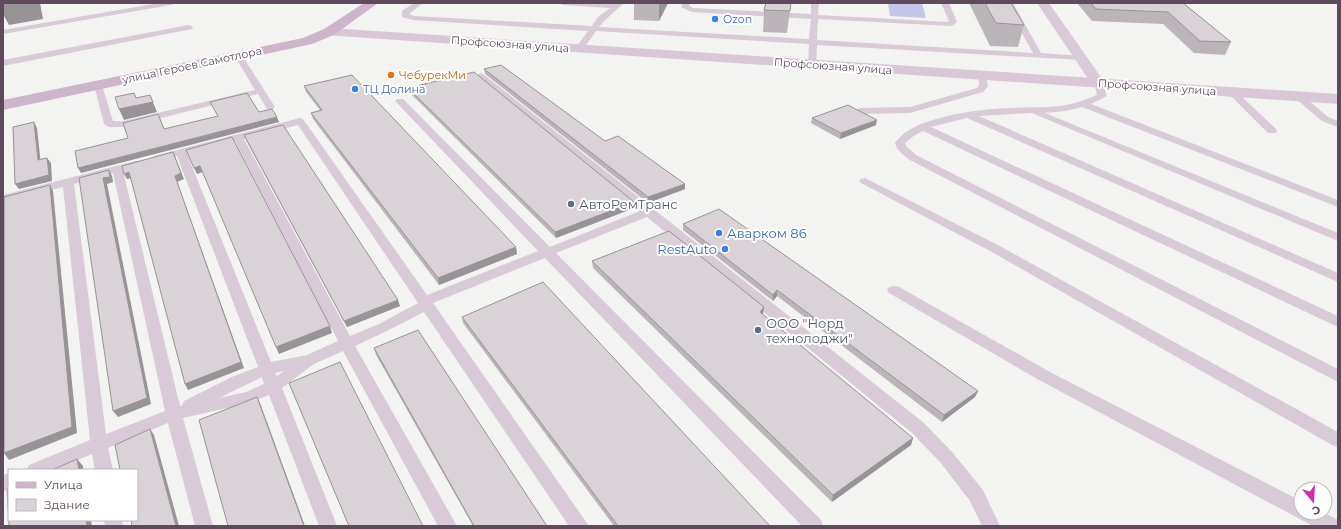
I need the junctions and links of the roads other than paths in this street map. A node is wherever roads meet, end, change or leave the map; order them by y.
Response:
1 (171, 3) edge
2 (372, 3) edge
3 (419, 3) edge
4 (563, 3) edge
5 (687, 3) edge
6 (755, 3) edge
7 (815, 3) edge
8 (945, 3) edge
9 (1009, 3) edge
10 (1043, 3) edge
11 (619, 5) edge
12 (752, 14) junction
13 (814, 17) junction
14 (189, 27) dead end
15 (593, 28) junction
16 (3, 32) edge
17 (329, 32) junction
18 (813, 42) junction
19 (579, 49) junction
20 (238, 55) junction
21 (1039, 56) junction
22 (1082, 58) junction
23 (3, 62) edge
24 (812, 64) junction
25 (480, 76) edge
26 (982, 76) junction
27 (1098, 83) junction
28 (98, 85) junction
29 (261, 91) junction
30 (1232, 92) junction
31 (1298, 96) junction
32 (1338, 99) edge
33 (400, 101) dead end
34 (1083, 104) junction
35 (3, 105) edge
36 (270, 107) dead end
37 (1031, 110) junction
38 (860, 111) edge
39 (968, 116) junction
40 (1338, 124) edge
41 (922, 127) junction
42 (1272, 131) dead end
43 (238, 137) junction
44 (181, 152) junction
45 (117, 169) junction
46 (865, 181) dead end
47 (68, 182) junction
48 (3, 199) edge
49 (1338, 204) edge
50 (648, 212) junction
51 (1338, 237) edge
52 (547, 252) junction
53 (1338, 278) edge
54 (894, 290) dead end
55 (425, 303) junction
56 (1338, 322) edge
57 (347, 344) junction
58 (309, 360) junction
59 (267, 369) junction
60 (1338, 376) edge
61 (274, 386) junction
62 (174, 414) junction
63 (1338, 440) edge
64 (99, 444) junction
65 (37, 469) edge
66 (104, 469) edge
67 (1293, 506) edge
68 (1321, 521) edge
69 (204, 526) edge
70 (328, 526) edge
71 (448, 526) edge
72 (580, 526) edge
73 (814, 526) edge
74 (991, 526) edge
75 (1331, 526) edge

1 - 16 lane
2 - 17 main road, улица Героев Самотлора
3 - 15 lane
4 - 11 lane
5 - 12 lane
6 - 12 lane
7 - 13 lane
8 - 13 lane
9 - 21 lane
10 - 22 street
11 - 15 lane
12 - 13 lane
13 - 18 lane
14 - 23 lane
15 - 18 lane
15 - 19 lane
17 - 19 main road, Профсоюзная улица
17 - 20 main road, улица Героев Самотлора
18 - 21 lane
18 - 24 lane
19 - 24 main road, Профсоюзная улица
20 - 28 main road, улица Героев Самотлора
20 - 29 lane
21 - 22 lane
22 - 27 street
24 - 26 main road, Профсоюзная улица
25 - 50 lane
26 - 27 main road, Профсоюзная улица
26 - 38 lane
27 - 30 main road, Профсоюзная улица
27 - 34 lane
28 - 29 lane
28 - 35 main road, улица Героев Самотлора
29 - 36 lane
30 - 31 main road, Профсоюзная улица
30 - 42 lane
31 - 32 main road, Профсоюзная улица
31 - 40 lane
33 - 52 lane
34 - 37 lane
34 - 49 lane
37 - 39 lane
37 - 51 lane
39 - 41 lane
39 - 53 lane
41 - 56 lane
41 - 60 lane
43 - 44 lane
43 - 55 lane
43 - 57 lane
44 - 45 lane
44 - 59 lane
45 - 47 lane
45 - 62 lane
46 - 63 lane
47 - 48 lane
47 - 64 lane
50 - 52 lane
50 - 74 lane
52 - 55 lane
52 - 73 lane
54 - 67 lane
55 - 57 lane
55 - 72 lane
57 - 58 lane
57 - 71 lane
58 - 59 lane
58 - 61 lane
59 - 61 lane
59 - 62 lane
61 - 62 lane
61 - 70 lane
62 - 64 lane
62 - 69 lane
64 - 65 lane
64 - 66 lane
68 - 75 lane

